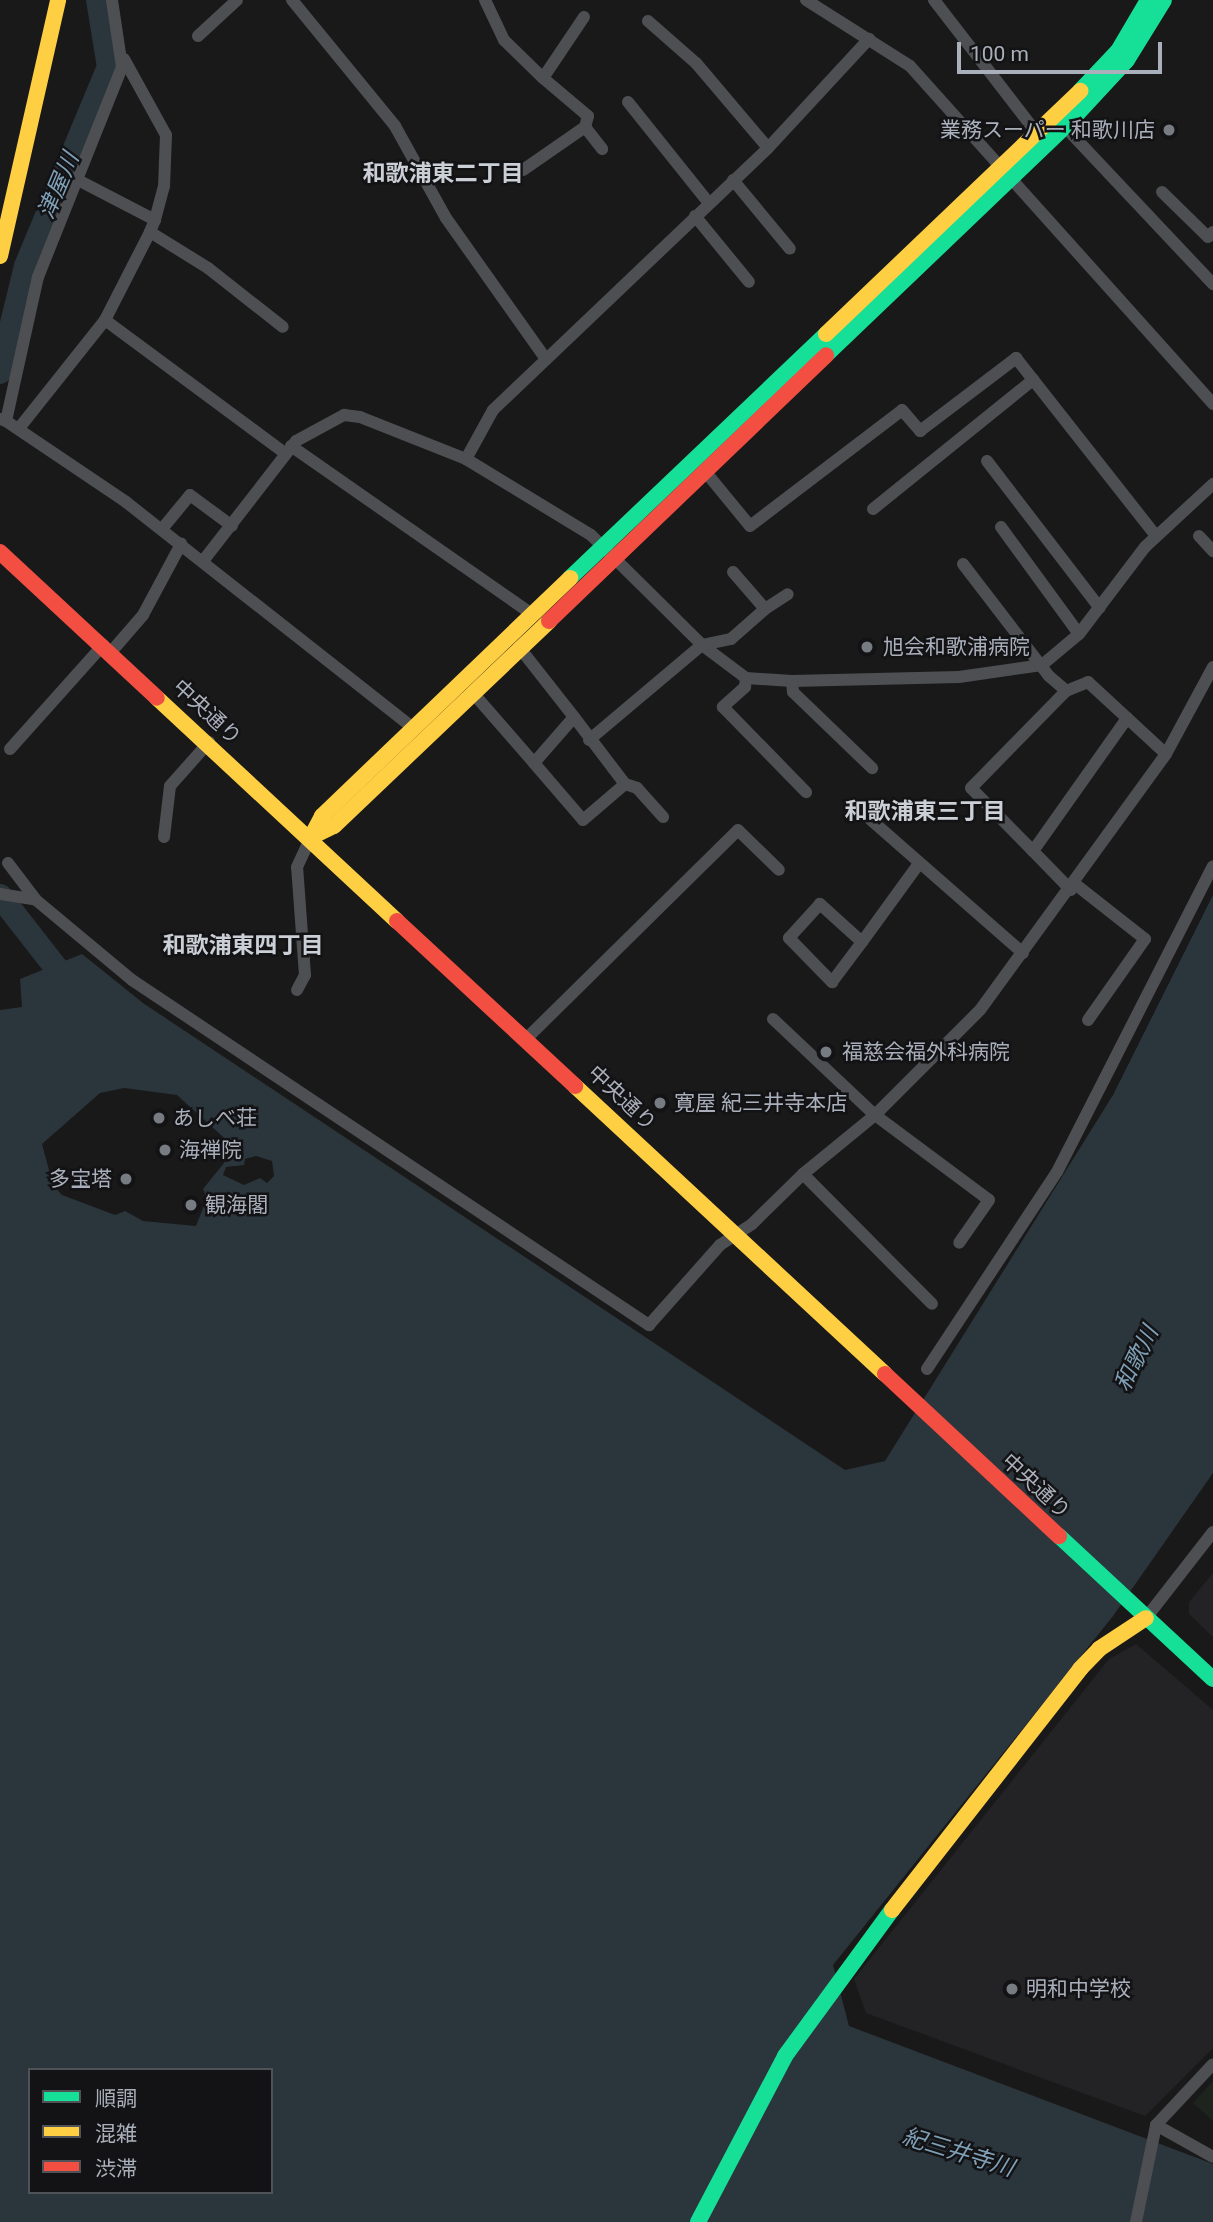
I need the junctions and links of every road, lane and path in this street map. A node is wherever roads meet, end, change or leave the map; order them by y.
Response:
1 (58, 0) edge
2 (112, 0) edge
3 (237, 0) edge
4 (292, 0) edge
5 (485, 0) edge
6 (806, 0) edge
7 (934, 0) edge
8 (1148, 0) edge
9 (1164, 0) edge
10 (584, 17) dead end
11 (648, 21) dead end
12 (198, 36) dead end
13 (869, 39) junction
14 (124, 59) junction
15 (543, 78) junction
16 (628, 102) dead end
17 (585, 127) junction
18 (1065, 127) junction
19 (1036, 132) junction
20 (768, 148) junction
21 (602, 149) dead end
22 (523, 170) dead end
23 (1006, 171) junction
24 (76, 178) junction
25 (733, 180) junction
26 (1162, 191) dead end
27 (709, 203) junction
28 (695, 216) junction
29 (153, 226) junction
30 (1213, 232) edge
31 (790, 249) dead end
32 (0, 256) edge
33 (749, 282) dead end
34 (1213, 284) edge
35 (105, 320) junction
36 (283, 327) dead end
37 (545, 358) junction
38 (1033, 380) junction
39 (1213, 404) edge
40 (3, 420) edge
41 (20, 427) junction
42 (288, 450) junction
43 (466, 459) junction
44 (987, 461) dead end
45 (704, 470) junction
46 (1213, 484) edge
47 (873, 509) dead end
48 (232, 526) junction
49 (1001, 527) dead end
50 (162, 529) junction
51 (1199, 536) dead end
52 (1156, 537) junction
53 (181, 544) junction
54 (610, 550) junction
55 (1213, 551) edge
56 (0, 552) edge
57 (204, 561) junction
58 (963, 564) dead end
59 (733, 572) dead end
60 (788, 594) dead end
61 (1100, 608) junction
62 (765, 610) junction
63 (532, 614) junction
64 (1079, 634) junction
65 (702, 645) junction
66 (519, 647) junction
67 (107, 648) junction
68 (1042, 665) junction
69 (1213, 667) edge
70 (746, 677) junction
71 (792, 681) junction
72 (1066, 691) junction
73 (473, 693) junction
74 (573, 717) junction
75 (1127, 718) junction
76 (413, 728) junction
77 (589, 740) junction
78 (209, 743) junction
79 (10, 749) dead end
80 (1167, 754) junction
81 (534, 763) junction
82 (872, 768) dead end
83 (625, 784) junction
84 (806, 792) dead end
85 (663, 817) dead end
86 (871, 820) dead end
87 (164, 836) dead end
88 (311, 837) junction
89 (1033, 851) junction
90 (8, 863) dead end
91 (918, 865) junction
92 (1213, 866) edge
93 (779, 870) dead end
94 (1073, 887) junction
95 (0, 894) edge
96 (31, 899) junction
97 (862, 943) junction
98 (1023, 953) junction
99 (297, 990) dead end
100 (773, 1019) dead end
101 (1088, 1020) dead end
102 (527, 1038) junction
103 (875, 1115) junction
104 (803, 1174) junction
105 (737, 1234) junction
106 (959, 1242) dead end
107 (932, 1304) dead end
108 (927, 1369) dead end
109 (1213, 1532) edge
110 (1146, 1618) junction
111 (1213, 1679) edge
112 (1213, 2064) edge
113 (1155, 2130) junction
114 (1213, 2157) edge
115 (698, 2222) edge
116 (1136, 2222) edge

1 - 32 main road
2 - 14 street
3 - 12 street
4 - 37 street
5 - 15 street
6 - 13 street
7 - 19 street
8 - 19 main road
9 - 18 main road
10 - 15 street
11 - 20 street
13 - 20 street
13 - 23 street
14 - 24 street
14 - 29 street
15 - 17 street
16 - 27 street
17 - 21 street
17 - 22 street
18 - 23 main road
18 - 34 street
19 - 23 main road
20 - 25 street
23 - 39 street
23 - 45 main road
23 - 54 main road
24 - 29 street
24 - 40 street
25 - 27 street
25 - 31 street
26 - 30 street
27 - 28 street
28 - 33 street
28 - 37 street
29 - 35 street
29 - 36 street
35 - 41 street
35 - 42 street
37 - 43 street
38 - 45 street
38 - 47 street
38 - 52 street
40 - 41 street
41 - 50 street
42 - 43 street
42 - 48 street
42 - 63 street
43 - 54 street
44 - 61 street
45 - 54 main road
46 - 52 street
48 - 50 street
48 - 57 street
49 - 64 street
50 - 53 street
51 - 55 street
52 - 61 street
53 - 57 street
53 - 67 street
54 - 63 main road
54 - 65 street
54 - 66 main road
56 - 67 main road, 中央通り
57 - 76 street
58 - 68 street
59 - 62 street
60 - 62 street
61 - 64 street
62 - 65 street
63 - 76 main road
64 - 68 street
65 - 70 street
65 - 77 street
66 - 73 main road
66 - 74 street
67 - 78 main road, 中央通り
67 - 79 street
68 - 71 street
68 - 72 street
69 - 80 street
70 - 71 street
70 - 84 street
71 - 82 street
72 - 75 street
72 - 89 street
73 - 81 street
73 - 88 main road
74 - 77 street
74 - 81 street
75 - 80 street
75 - 89 street
76 - 88 main road
77 - 83 street
78 - 87 street
78 - 88 main road, 中央通り
80 - 94 street
81 - 83 street
83 - 85 street
86 - 91 street
88 - 99 street
88 - 102 main road, 中央通り
89 - 94 street
90 - 96 street
91 - 97 street
91 - 98 street
92 - 108 street
93 - 102 street
94 - 98 street
94 - 101 street
95 - 96 street
96 - 105 street
97 - 97 street
98 - 103 street
100 - 103 street
102 - 105 main road, 中央通り
103 - 104 street
103 - 106 street
104 - 105 street
104 - 107 street
105 - 110 main road, 中央通り
109 - 110 street
110 - 111 main road, 中央通り
110 - 115 main road
112 - 113 street
113 - 114 street
113 - 116 street

